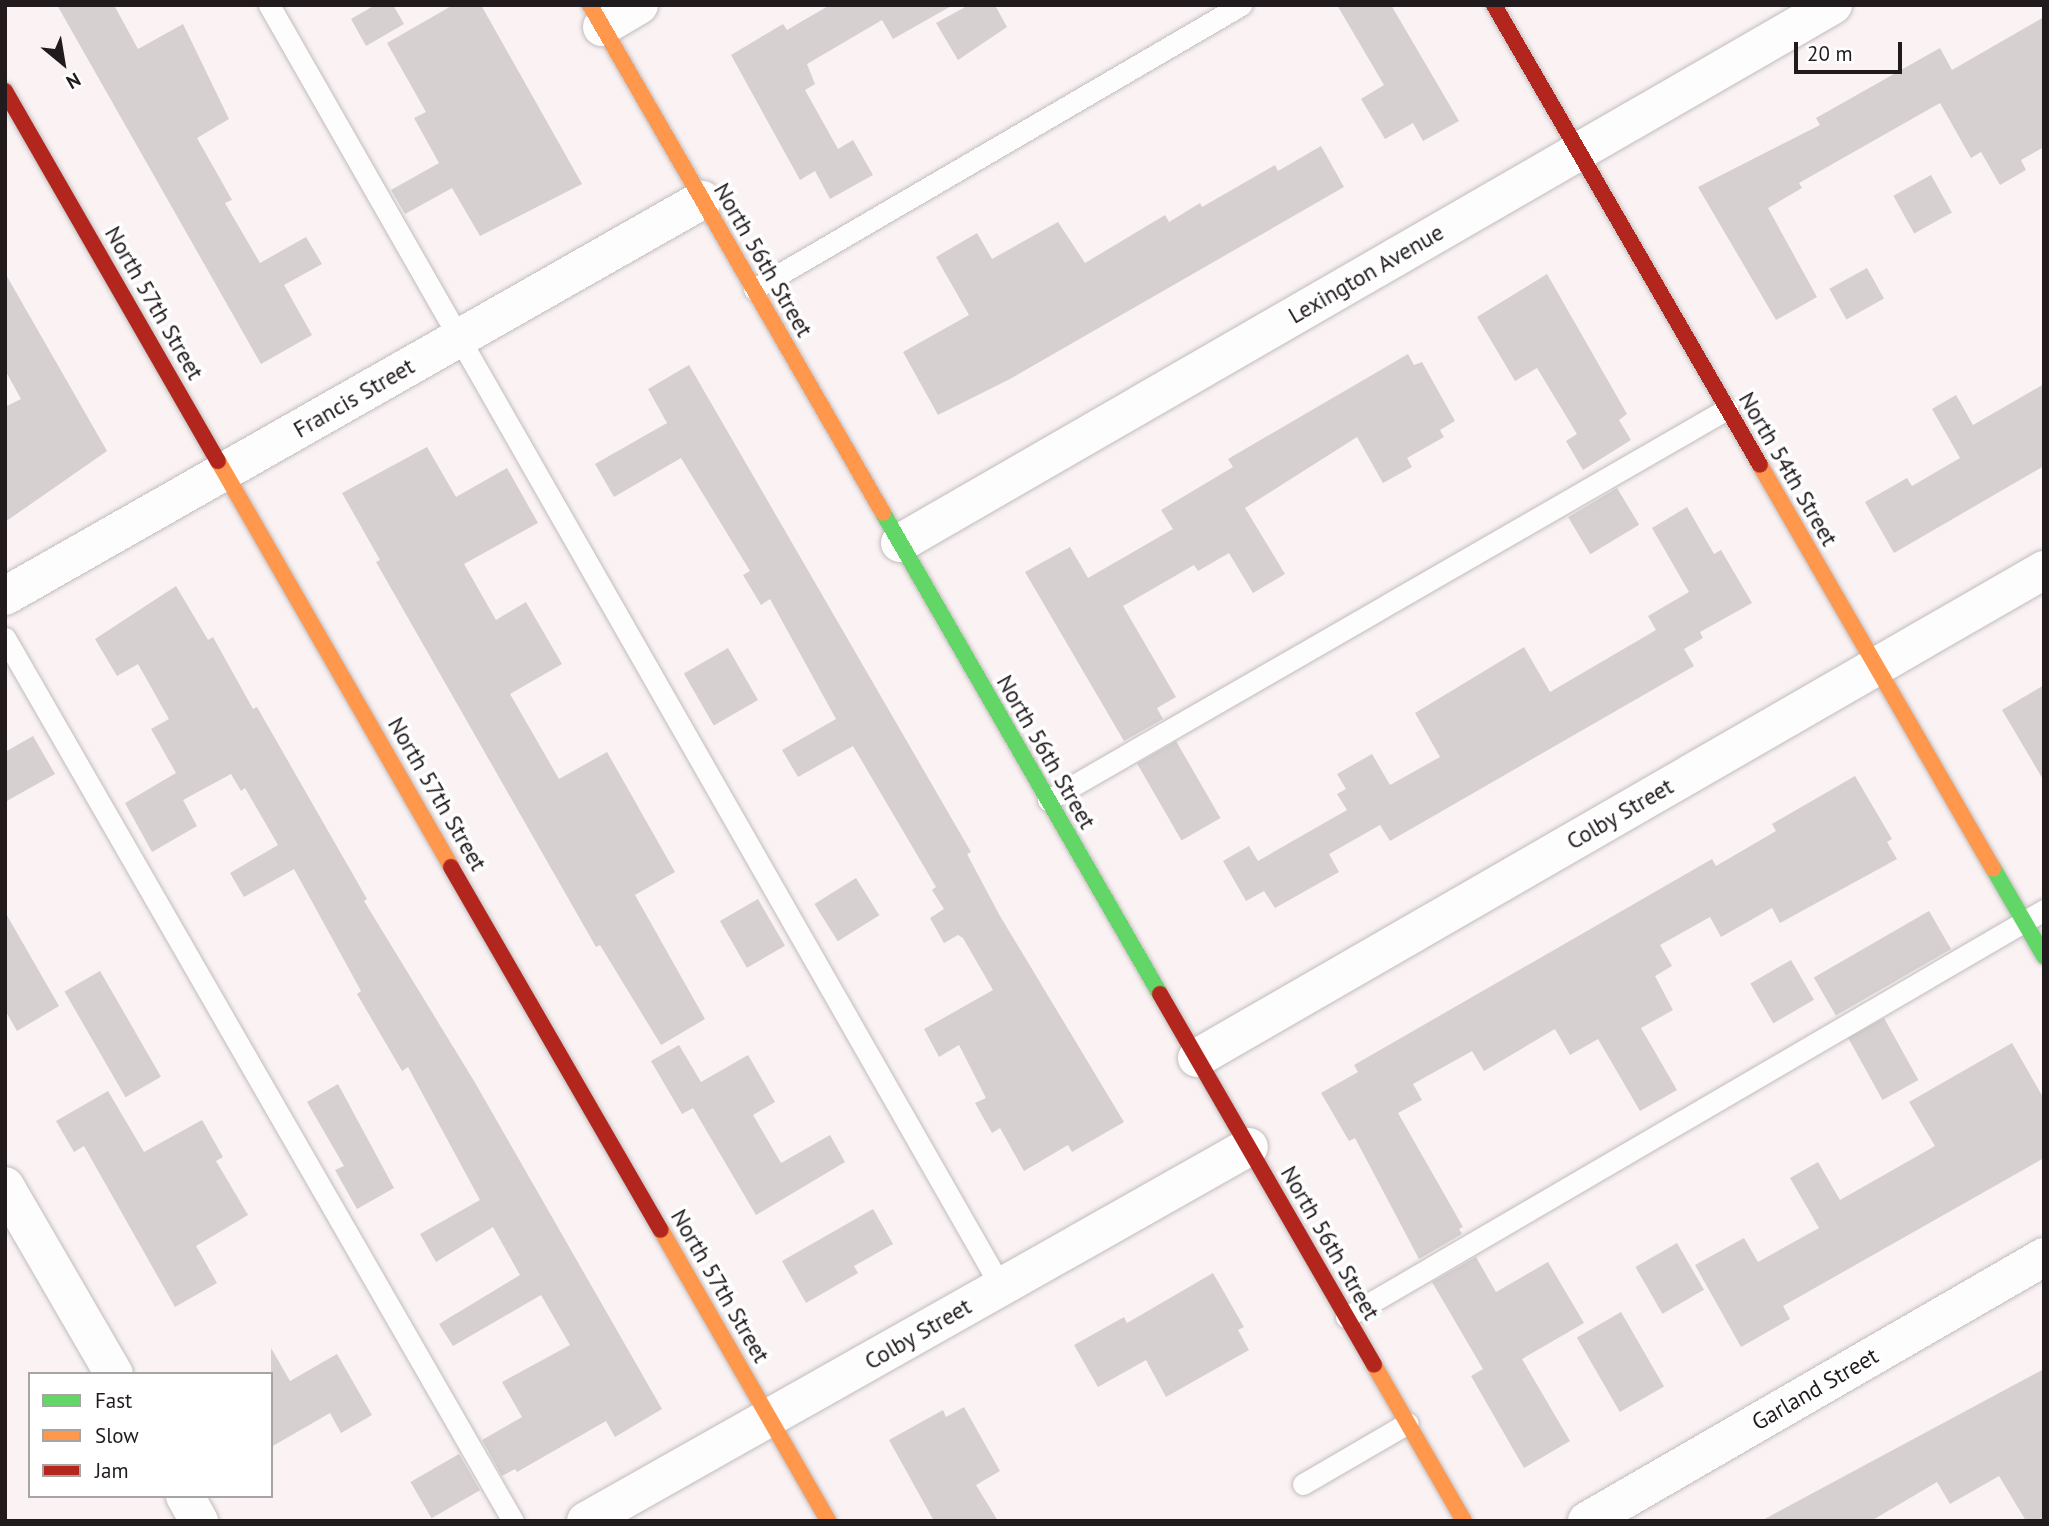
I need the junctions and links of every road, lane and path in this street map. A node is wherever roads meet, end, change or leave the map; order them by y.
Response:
1 (269, 5) edge
2 (639, 5) edge
3 (1241, 5) edge
4 (1494, 5) edge
5 (1833, 5) edge
6 (596, 16) edge
7 (5, 91) edge
8 (1579, 152) junction
9 (702, 200) junction
10 (754, 289) junction
11 (461, 337) junction
12 (1727, 409) junction
13 (225, 472) junction
14 (900, 543) junction
15 (2044, 570) edge
16 (5, 596) edge
17 (5, 638) edge
18 (1876, 667) junction
19 (1048, 800) junction
20 (2044, 910) edge
21 (2024, 921) junction
22 (2044, 956) edge
23 (1197, 1058) junction
24 (1249, 1147) junction
25 (5, 1186) edge
26 (2044, 1257) edge
27 (1002, 1287) junction
28 (1346, 1317) junction
29 (113, 1372) edge
30 (770, 1418) junction
31 (1408, 1423) junction
32 (1303, 1484) dead end
33 (186, 1498) edge
34 (199, 1521) edge
35 (513, 1521) edge
36 (586, 1521) edge
37 (828, 1521) edge
38 (1464, 1521) edge
39 (1587, 1521) edge

1 - 11 lane
2 - 6 street
3 - 10 lane
4 - 8 street, North 54th Street
5 - 8 street, Lexington Avenue
6 - 9 street, North 56th Street
7 - 13 street, North 57th Street
8 - 12 street, North 54th Street
8 - 14 street, Lexington Avenue
9 - 10 street, North 56th Street
9 - 11 street, Francis Street
10 - 14 street, North 56th Street
11 - 13 street, Francis Street
11 - 27 lane
12 - 18 street, North 54th Street
12 - 19 lane
13 - 16 street, Francis Street
13 - 30 street, North 57th Street
14 - 19 street, North 56th Street
15 - 18 street, Colby Street
17 - 35 lane
18 - 21 street, North 54th Street
18 - 23 street, Colby Street
19 - 23 street, North 56th Street
20 - 21 lane
21 - 22 street, North 54th Street
21 - 28 lane
23 - 24 street, North 56th Street
24 - 27 street, Colby Street
24 - 28 street, North 56th Street
25 - 29 street
26 - 39 street, Garland Street
27 - 30 street, Colby Street
28 - 31 street, North 56th Street
30 - 36 street, Colby Street
30 - 37 street, North 57th Street
31 - 32 lane
31 - 38 street, North 56th Street
33 - 34 street

